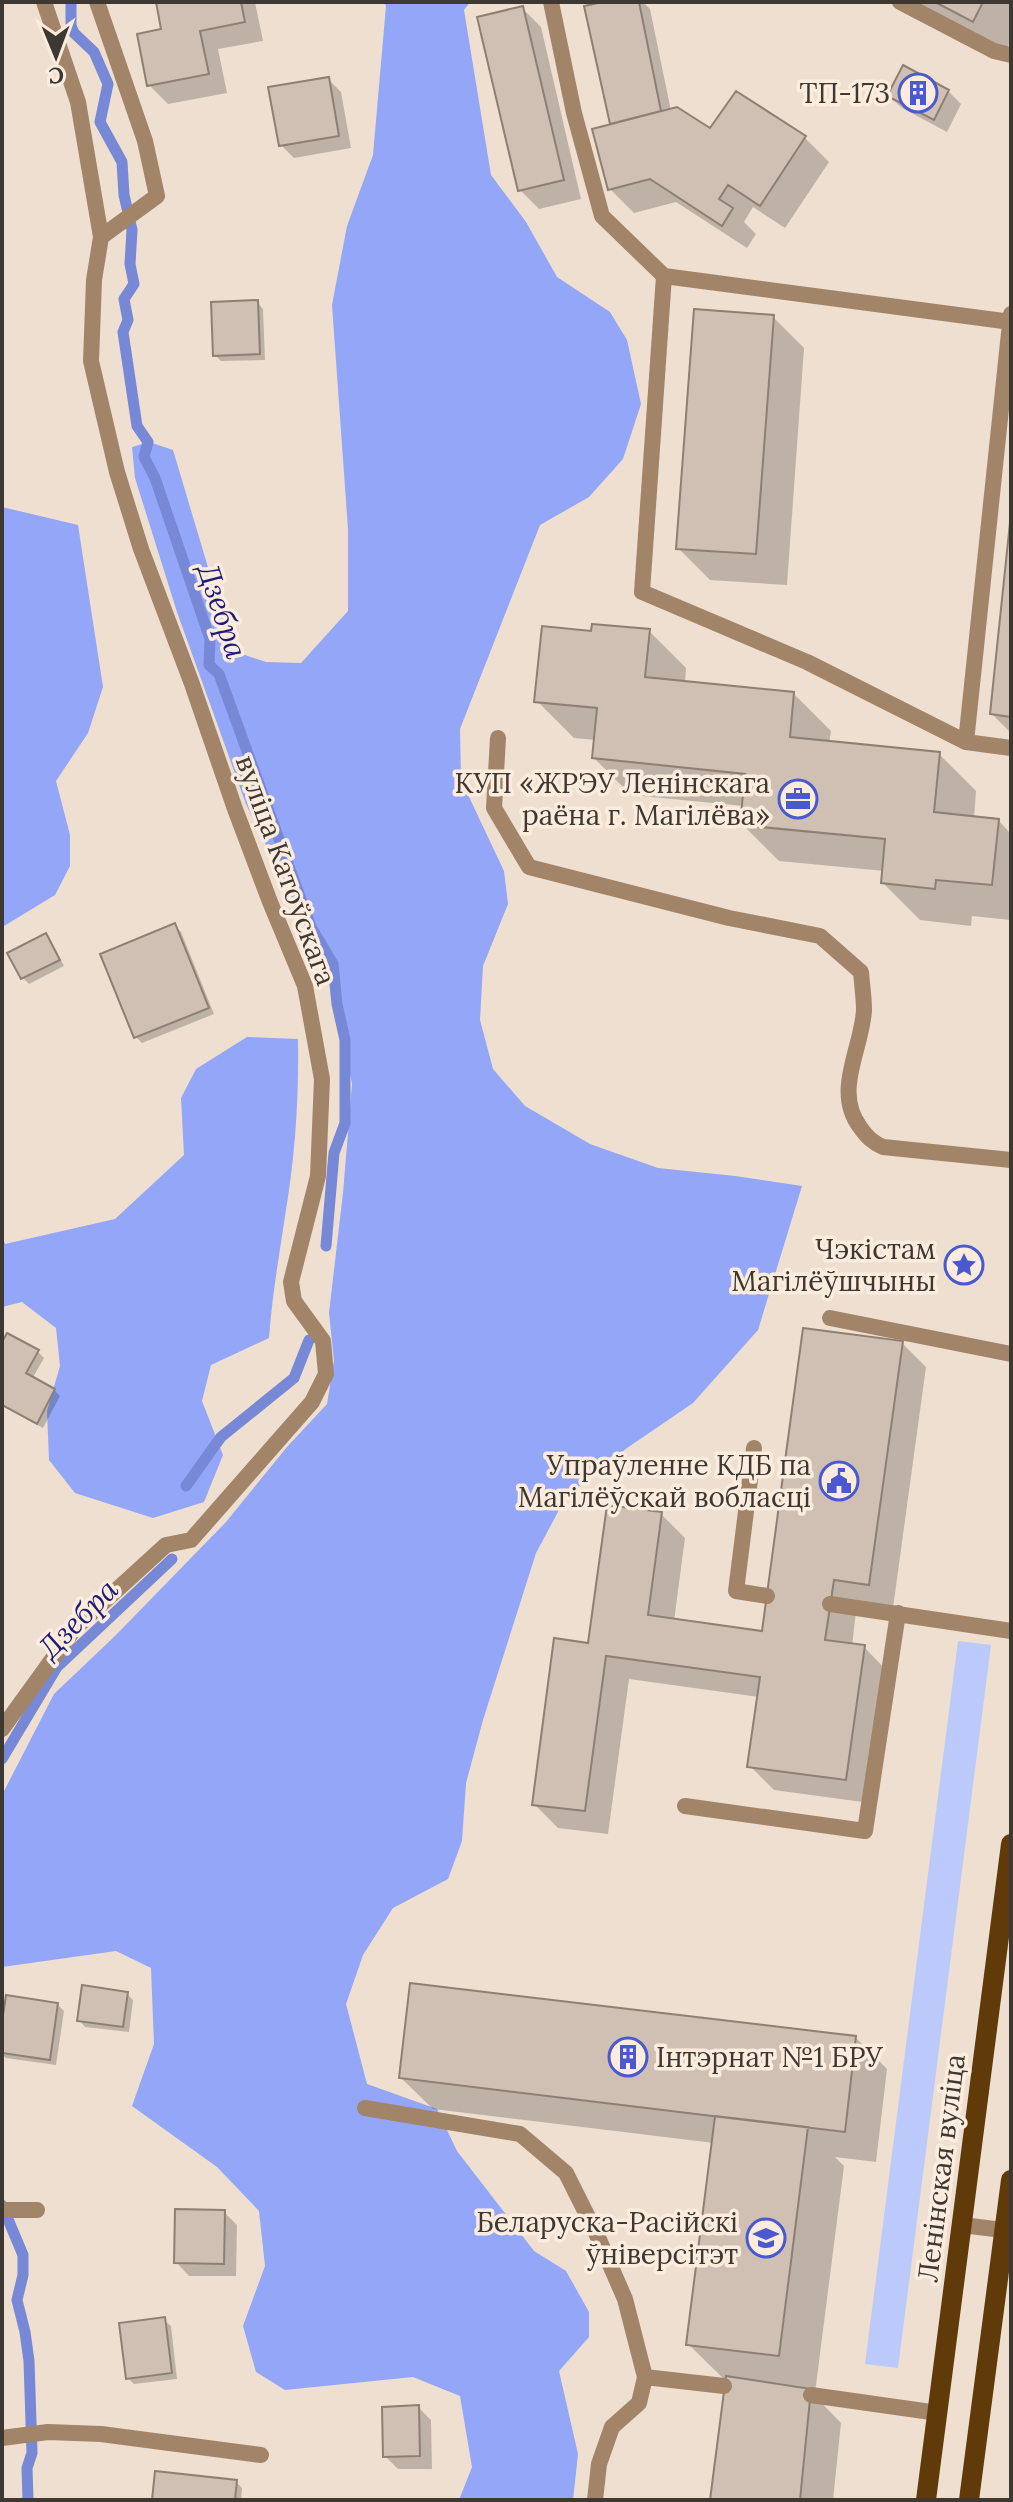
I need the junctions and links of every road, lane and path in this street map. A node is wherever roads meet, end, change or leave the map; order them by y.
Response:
1 (44, 2) edge
2 (97, 2) edge
3 (551, 2) edge
4 (900, 2) edge
5 (1011, 55) edge
6 (101, 237) junction
7 (664, 276) junction
8 (1011, 318) edge
9 (498, 738) dead end
10 (966, 742) junction
11 (1011, 748) edge
12 (1011, 1160) edge
13 (830, 1318) dead end
14 (1011, 1354) edge
15 (754, 1448) dead end
16 (767, 1596) dead end
17 (830, 1604) dead end
18 (898, 1613) junction
19 (1011, 1631) edge
20 (2, 1729) edge
21 (685, 1806) dead end
22 (1011, 1844) edge
23 (365, 2108) dead end
24 (1011, 2180) edge
25 (2, 2210) edge
26 (37, 2210) dead end
27 (962, 2225) junction
28 (1008, 2230) edge
29 (645, 2377) junction
30 (724, 2386) dead end
31 (811, 2395) dead end
32 (938, 2413) junction
33 (2, 2438) edge
34 (261, 2455) dead end
35 (595, 2500) edge
36 (926, 2500) edge
37 (969, 2500) edge

1 - 6 street, вуліца Катоўскага
2 - 6 street
3 - 7 street
4 - 5 street
6 - 20 street, вуліца Катоўскага
7 - 8 street
7 - 10 street
8 - 10 street
9 - 12 street
10 - 11 street
13 - 14 street
15 - 16 street
17 - 18 street
18 - 19 street
18 - 21 street
22 - 27 main road, Ленінская вуліца
23 - 29 street
24 - 28 main road
25 - 26 street
27 - 28 street
27 - 32 main road, Ленінская вуліца
28 - 37 main road
29 - 30 street
29 - 35 street
31 - 32 street
32 - 36 main road, Ленінская вуліца
33 - 34 street

